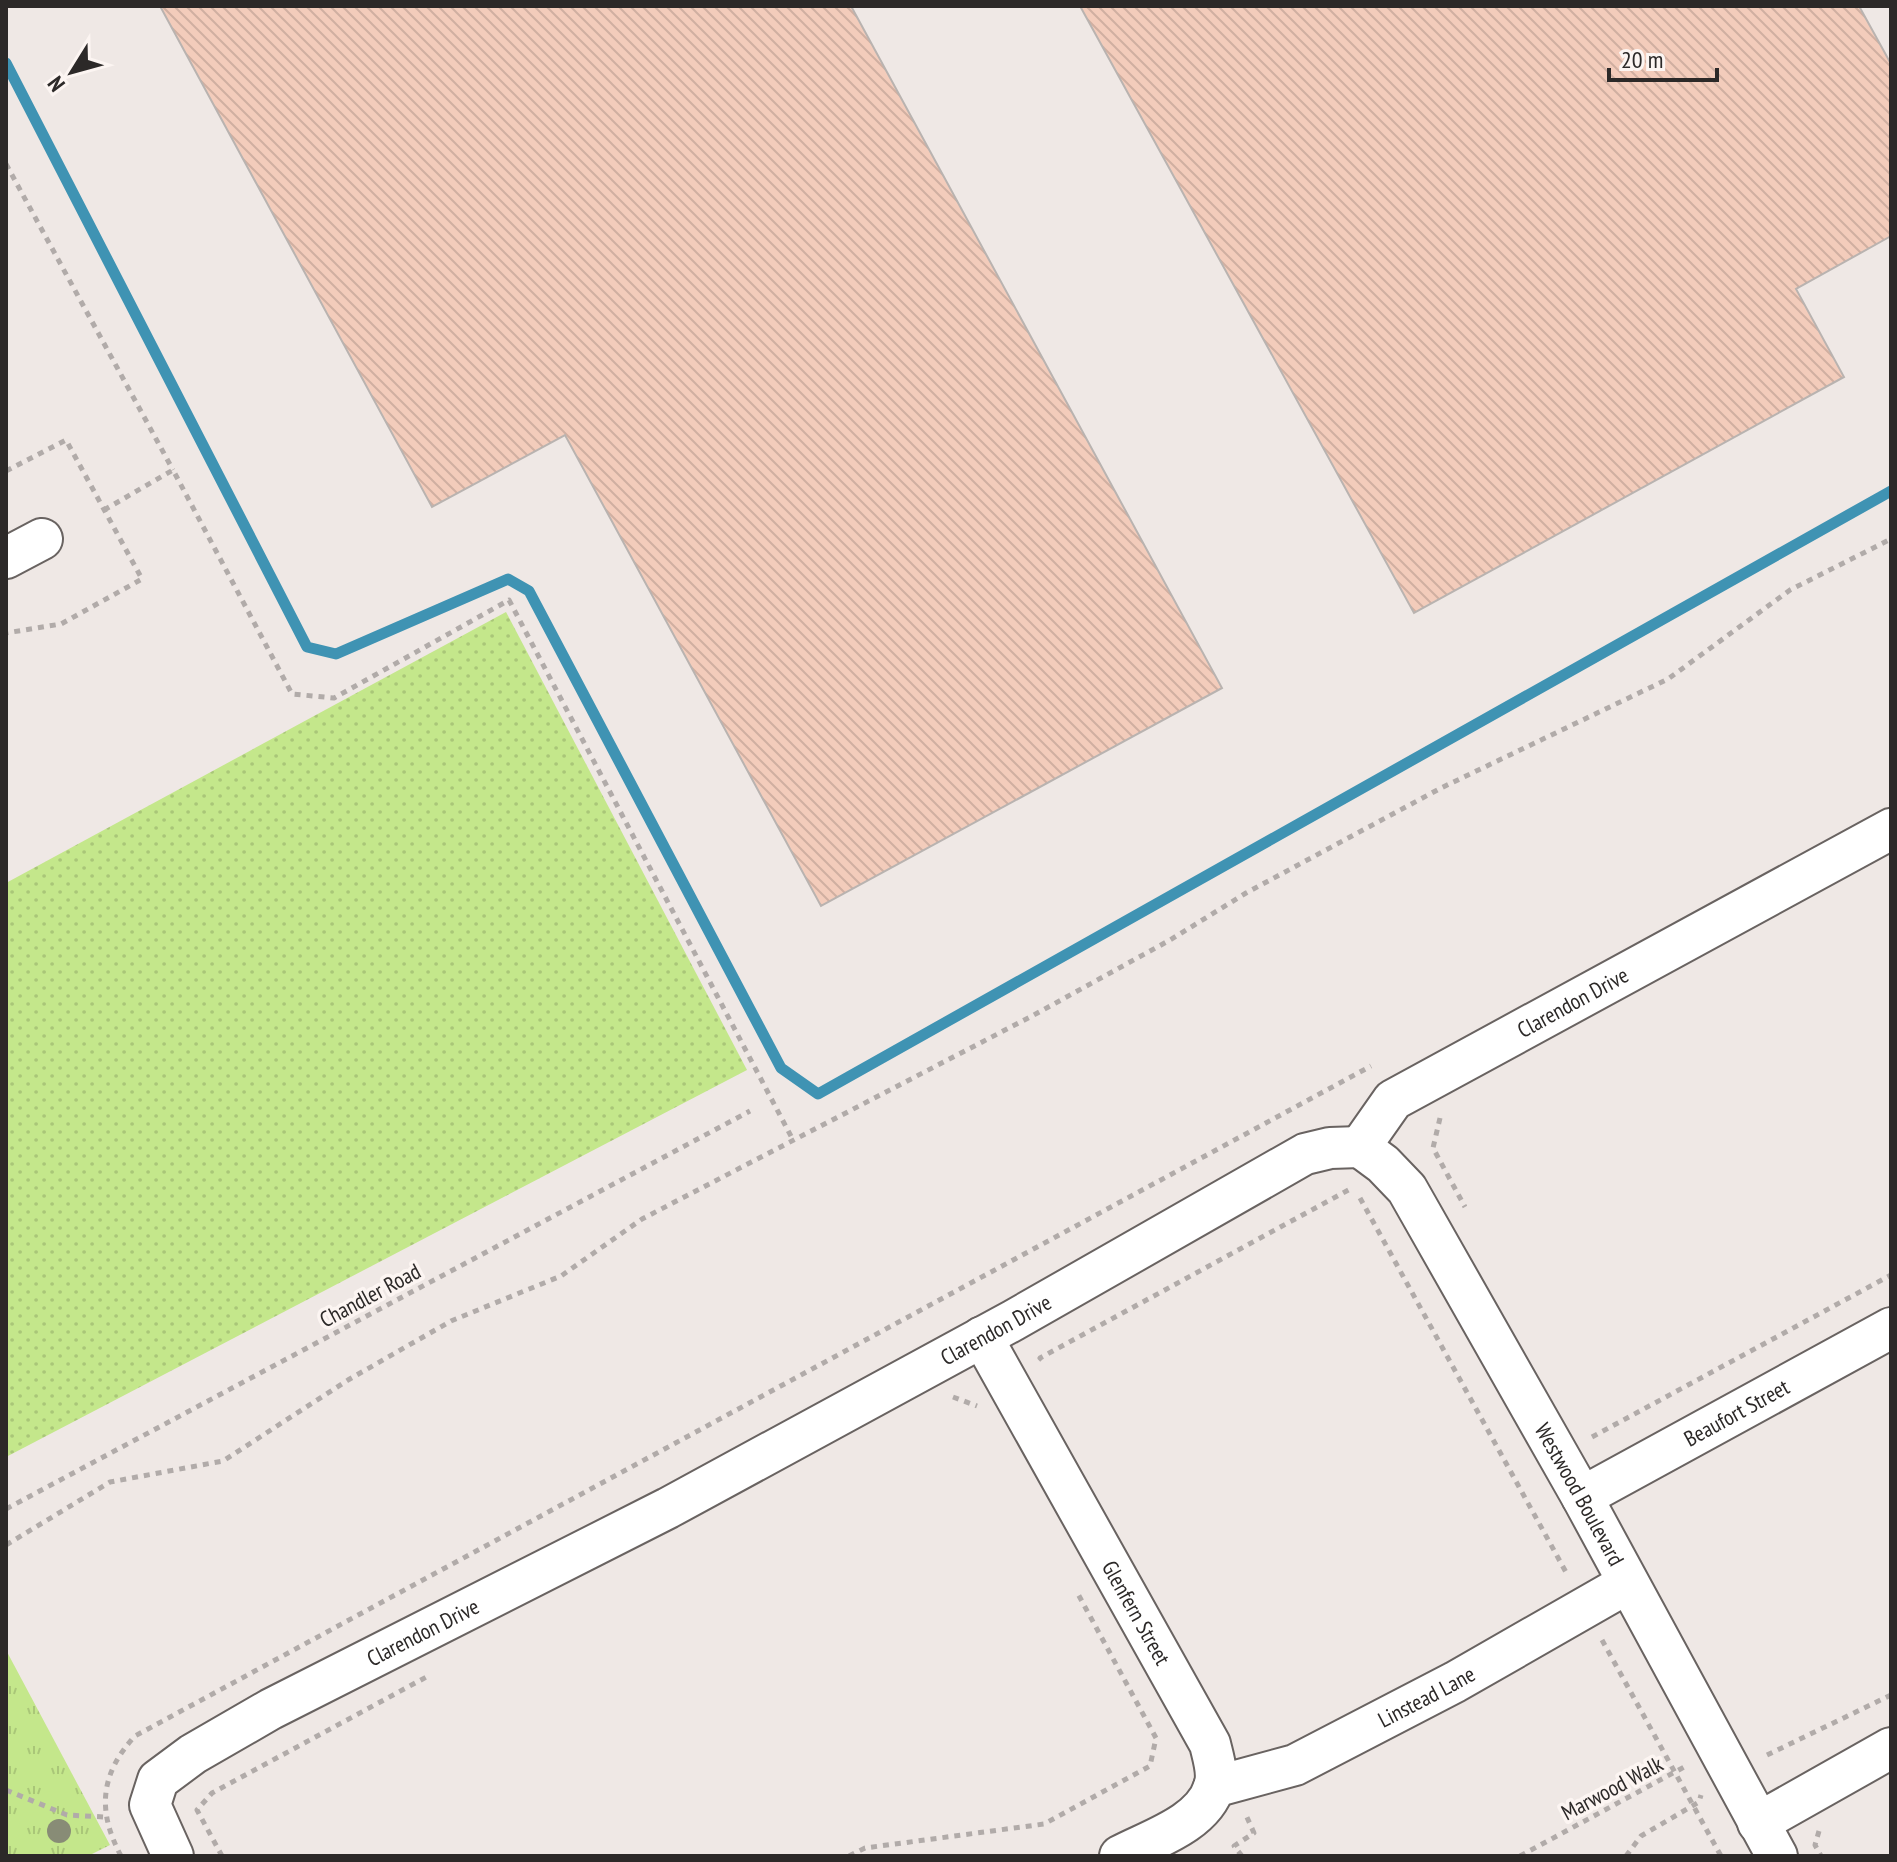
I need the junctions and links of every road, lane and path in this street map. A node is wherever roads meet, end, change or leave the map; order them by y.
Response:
1 (6, 164) edge
2 (173, 470) junction
3 (104, 510) dead end
4 (42, 539) dead end
5 (1891, 539) edge
6 (6, 558) edge
7 (1891, 829) edge
8 (1373, 1064) dead end
9 (750, 1111) dead end
10 (793, 1140) junction
11 (1360, 1147) junction
12 (1891, 1275) edge
13 (1891, 1328) edge
14 (982, 1337) junction
15 (1048, 1372) dead end
16 (947, 1395) dead end
17 (983, 1418) dead end
18 (1592, 1437) dead end
19 (1582, 1497) junction
20 (6, 1509) edge
21 (6, 1545) edge
22 (1628, 1583) junction
23 (1073, 1585) dead end
24 (1585, 1608) junction
25 (434, 1673) dead end
26 (1891, 1748) edge
27 (1718, 1749) junction
28 (1674, 1773) junction
29 (1214, 1787) junction
30 (6, 1790) edge
31 (1692, 1806) junction
32 (105, 1817) junction
33 (1821, 1822) dead end
34 (1768, 1839) edge
35 (121, 1856) edge
36 (173, 1856) edge
37 (222, 1856) edge
38 (849, 1856) edge
39 (1120, 1856) edge
40 (1520, 1856) edge
41 (1626, 1856) edge
42 (1721, 1856) edge
43 (1821, 1856) edge

1 - 2 path
2 - 3 path
2 - 10 path
4 - 6 street
5 - 10 path
7 - 11 street, Clarendon Drive
8 - 32 path
9 - 20 path, Chandler Road
10 - 21 path
11 - 14 street, Clarendon Drive
11 - 19 street, Westwood Boulevard
12 - 18 path
13 - 19 street, Beaufort Street
14 - 29 street, Glenfern Street
14 - 36 street, Clarendon Drive
15 - 24 path
16 - 17 path
19 - 22 street, Westwood Boulevard
22 - 24 street, Linstead Lane
22 - 27 street, Westwood Boulevard
23 - 38 path
24 - 28 path
24 - 29 street, Linstead Lane
25 - 37 path
26 - 34 street
27 - 28 path, Marwood Walk
27 - 31 path
27 - 34 street, Westwood Boulevard
28 - 31 path
28 - 40 path, Marwood Walk
29 - 39 street
30 - 32 path
31 - 41 path
31 - 42 path
32 - 35 path
33 - 43 path

